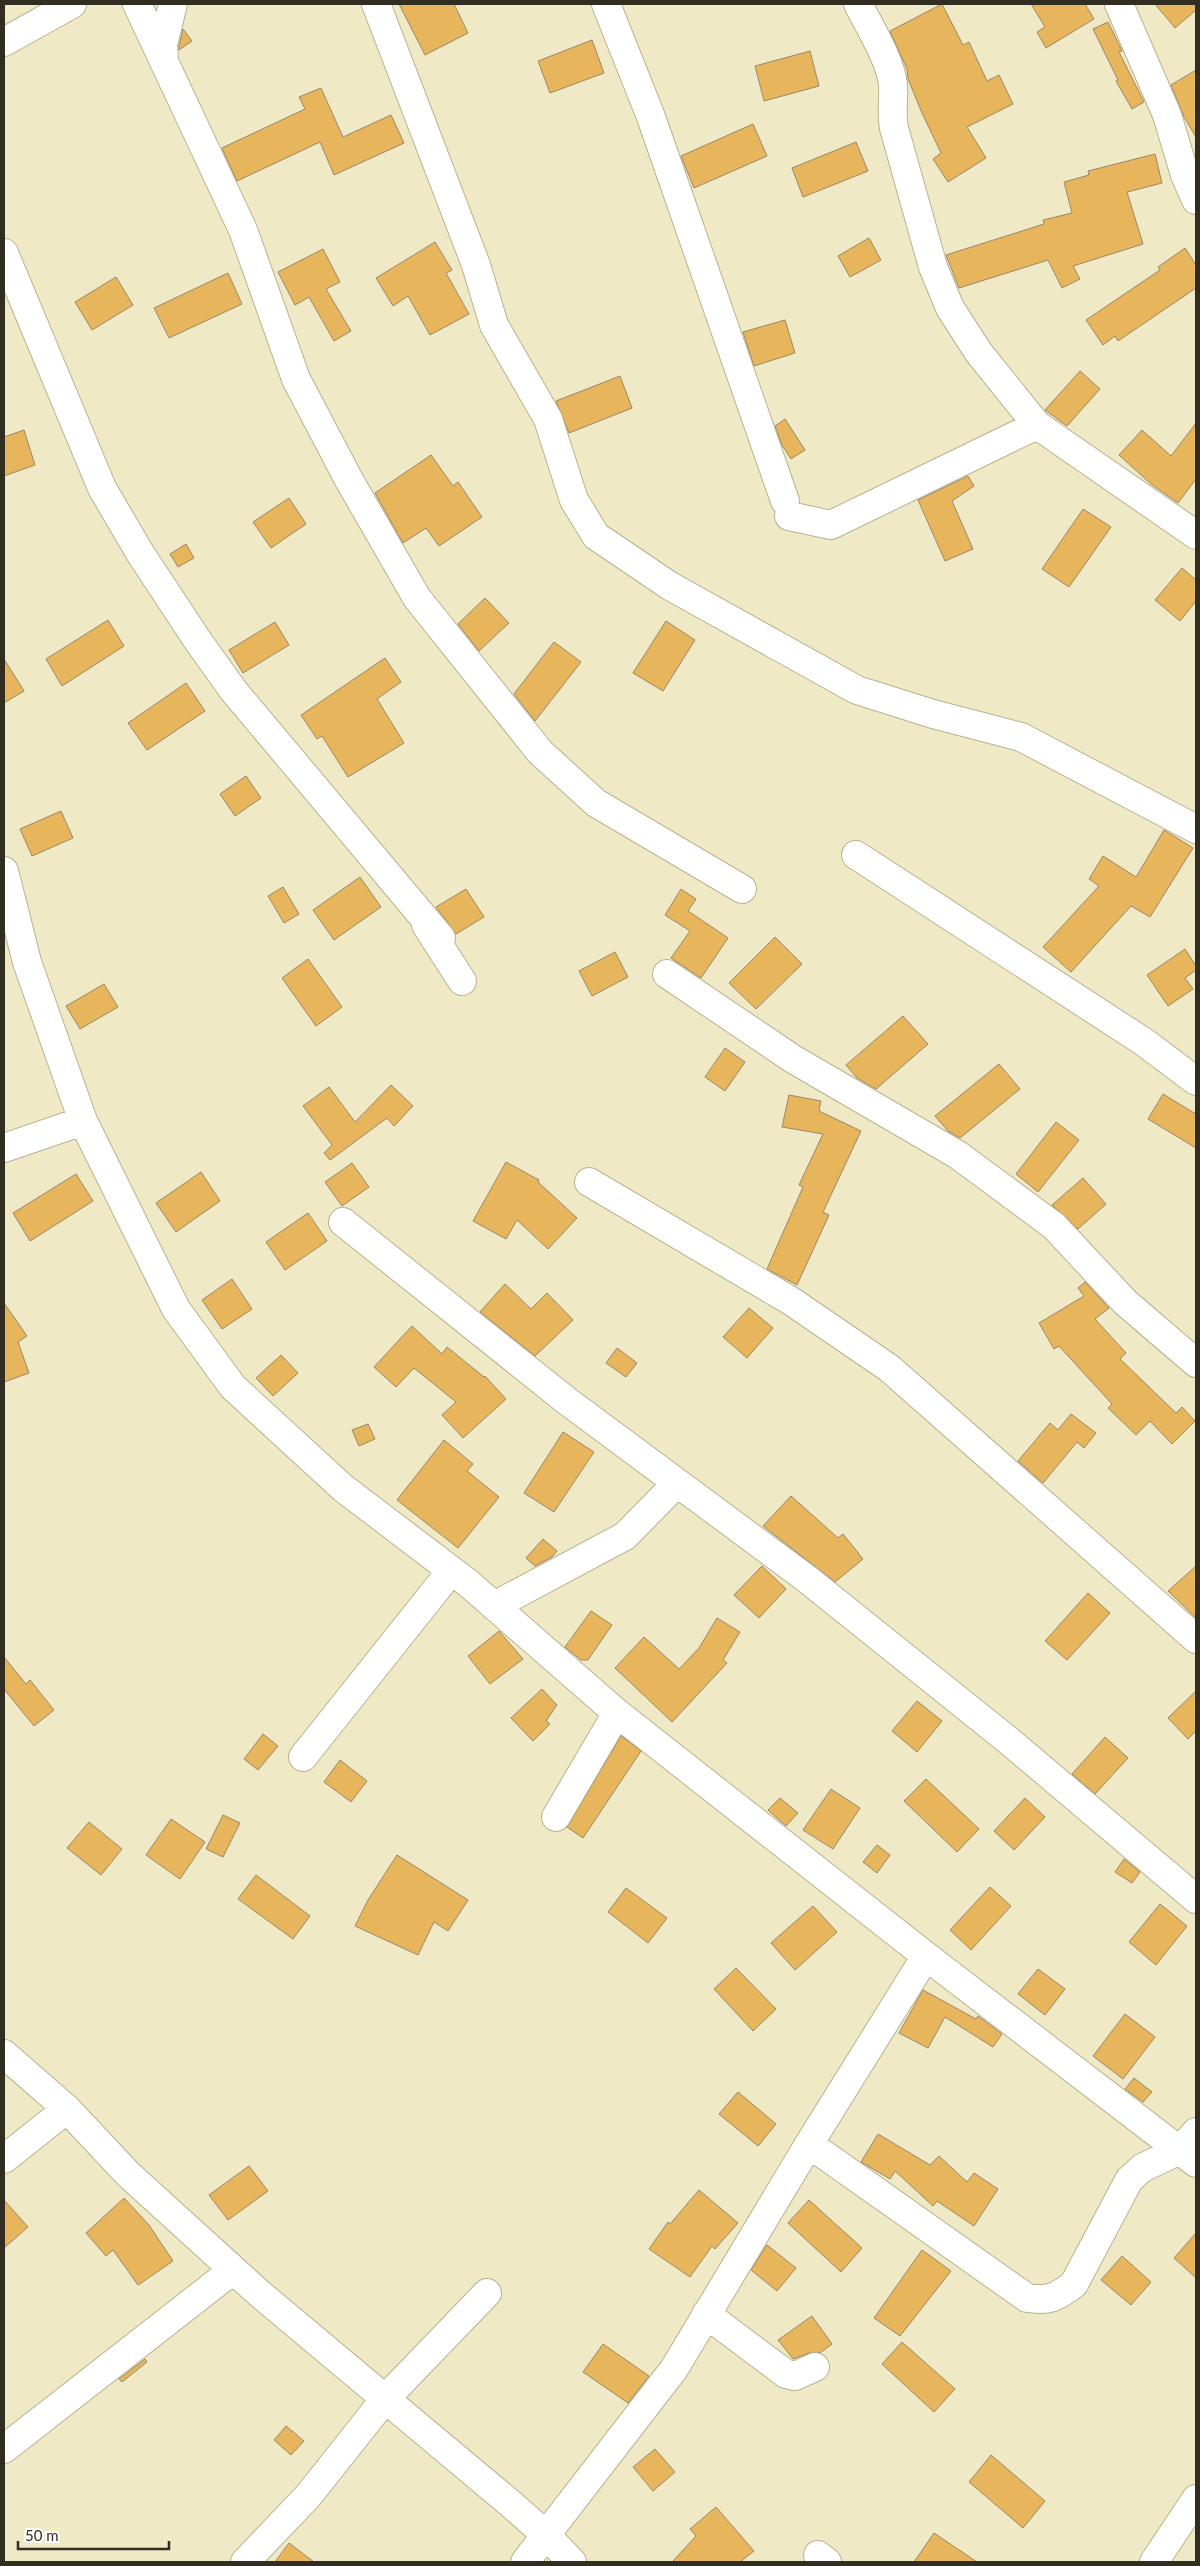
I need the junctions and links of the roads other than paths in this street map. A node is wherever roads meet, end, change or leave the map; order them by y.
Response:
1 (72, 4) edge
2 (137, 4) edge
3 (173, 4) edge
4 (376, 4) edge
5 (606, 4) edge
6 (858, 4) edge
7 (1121, 4) edge
8 (4, 42) edge
9 (165, 66) junction
10 (1196, 200) edge
11 (4, 253) edge
12 (1037, 424) junction
13 (1196, 535) edge
14 (1196, 829) edge
15 (856, 855) dead end
16 (4, 871) edge
17 (742, 889) dead end
18 (410, 902) junction
19 (441, 938) dead end
20 (667, 974) dead end
21 (462, 981) dead end
22 (1196, 1081) edge
23 (83, 1121) junction
24 (4, 1148) edge
25 (589, 1182) dead end
26 (343, 1222) dead end
27 (1196, 1363) edge
28 (677, 1482) junction
29 (452, 1571) junction
30 (494, 1606) junction
31 (1196, 1639) edge
32 (617, 1713) junction
33 (303, 1757) dead end
34 (556, 1817) dead end
35 (1196, 1899) edge
36 (926, 1956) junction
37 (4, 2054) edge
38 (67, 2110) junction
39 (809, 2144) junction
40 (1191, 2149) edge
41 (4, 2159) edge
42 (233, 2270) junction
43 (487, 2292) dead end
44 (706, 2314) junction
45 (815, 2368) dead end
46 (4, 2449) edge
47 (1196, 2499) edge
48 (547, 2536) junction
49 (244, 2562) edge
50 (524, 2562) edge
51 (572, 2562) edge
52 (1154, 2562) edge

1 - 8 street
2 - 9 street
3 - 9 street
4 - 14 street
5 - 12 street
6 - 12 street
7 - 10 street
9 - 17 street
11 - 18 street
12 - 13 street
15 - 22 street
16 - 23 street
18 - 19 street
18 - 21 street
20 - 27 street
23 - 24 street
23 - 29 street
25 - 31 street
26 - 28 street
28 - 30 street
28 - 35 street
29 - 30 street
29 - 33 street
30 - 32 street
32 - 34 street
32 - 36 street
36 - 39 street
36 - 40 street
37 - 38 street
38 - 41 street
38 - 42 street
39 - 40 street
39 - 44 street
42 - 46 street
42 - 48 street
43 - 49 street
44 - 45 street
44 - 48 street
47 - 52 street
48 - 50 street
48 - 51 street

